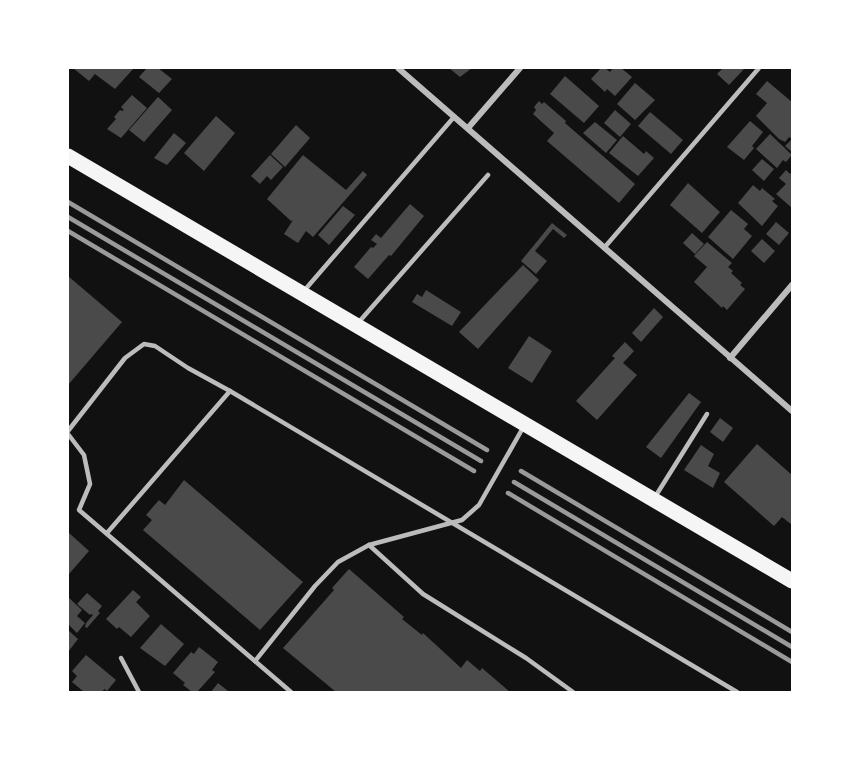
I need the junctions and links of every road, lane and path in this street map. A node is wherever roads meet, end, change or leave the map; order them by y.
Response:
1 (398, 68) edge
2 (520, 68) edge
3 (759, 68) edge
4 (454, 117) junction
5 (468, 128) junction
6 (68, 156) edge
7 (488, 175) dead end
8 (604, 248) junction
9 (792, 285) edge
10 (302, 293) junction
11 (356, 325) junction
12 (730, 358) junction
13 (230, 391) junction
14 (792, 411) edge
15 (707, 414) dead end
16 (525, 424) junction
17 (68, 433) edge
18 (653, 499) junction
19 (454, 523) junction
20 (106, 533) junction
21 (369, 545) junction
22 (792, 581) edge
23 (121, 658) dead end
24 (255, 661) junction
25 (139, 693) edge
26 (291, 693) edge
27 (573, 693) edge
28 (737, 693) edge

1 - 4 street
2 - 5 street
3 - 8 lane
4 - 5 street
4 - 10 lane
5 - 8 street
6 - 10 main road
7 - 11 lane
8 - 12 street
9 - 12 street
10 - 11 main road
11 - 16 main road
12 - 14 street
13 - 17 lane
13 - 19 lane
13 - 20 lane
15 - 18 lane
16 - 18 main road
16 - 19 lane
17 - 20 lane
18 - 22 main road
19 - 21 lane
19 - 28 lane
20 - 24 lane
21 - 24 lane
21 - 27 lane
23 - 25 lane
24 - 26 lane

